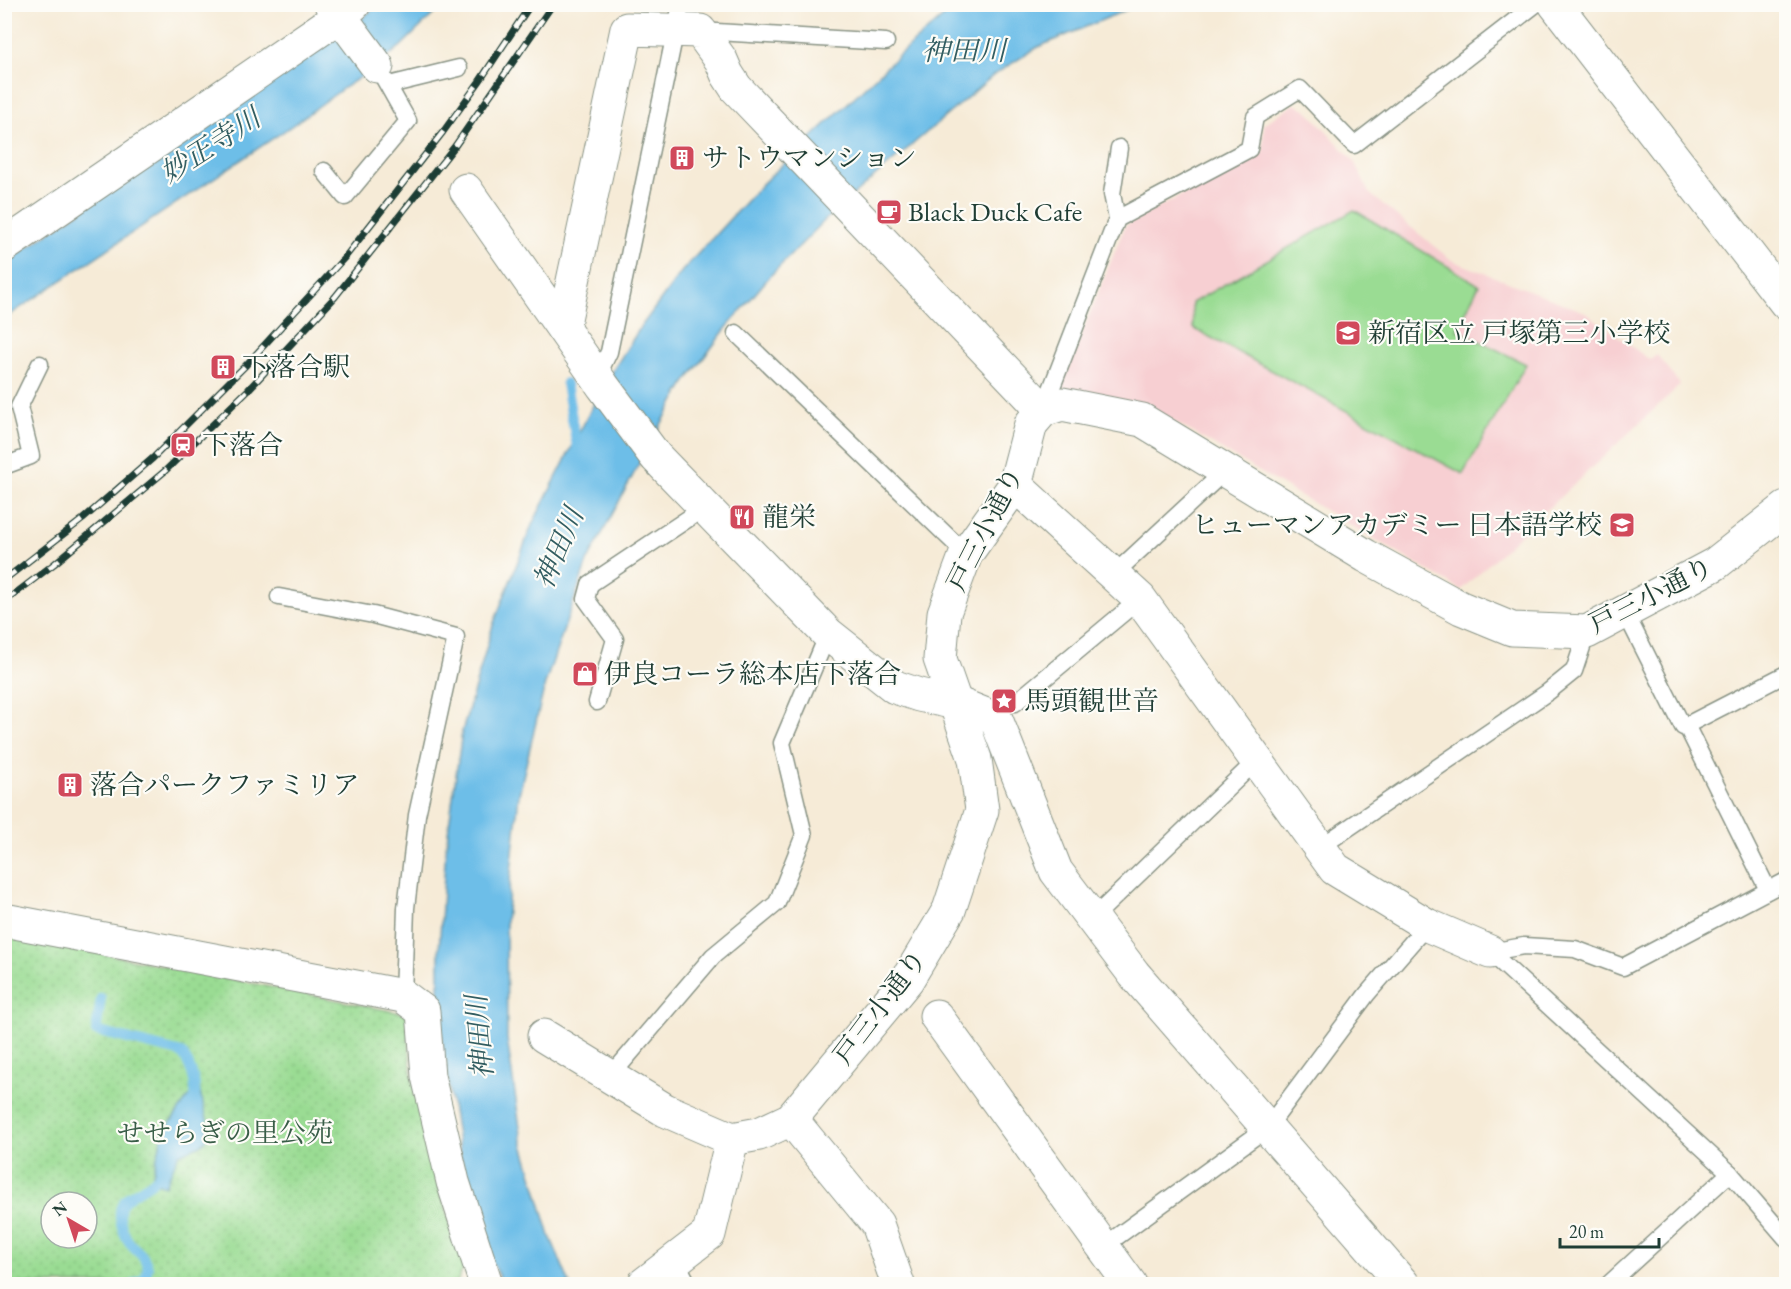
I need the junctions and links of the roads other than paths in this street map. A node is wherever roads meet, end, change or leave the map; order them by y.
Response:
1 (1536, 4) edge
2 (1555, 4) edge
3 (344, 13) edge
4 (686, 22) edge
5 (886, 42) dead end
6 (459, 68) dead end
7 (383, 75) junction
8 (1119, 148) dead end
9 (324, 171) dead end
10 (466, 190) dead end
11 (1117, 219) junction
12 (4, 246) edge
13 (1786, 303) edge
14 (563, 328) junction
15 (736, 333) dead end
16 (40, 364) dead end
17 (600, 381) junction
18 (1043, 410) junction
19 (4, 466) edge
20 (1226, 470) junction
21 (1014, 485) junction
22 (704, 508) junction
23 (1786, 508) edge
24 (966, 554) junction
25 (1114, 574) junction
26 (279, 597) dead end
27 (1140, 599) junction
28 (1625, 612) junction
29 (1587, 633) junction
30 (828, 634) junction
31 (1786, 674) edge
32 (597, 702) dead end
33 (956, 703) junction
34 (1015, 703) dead end
35 (1686, 725) junction
36 (1257, 760) junction
37 (1319, 848) junction
38 (1786, 881) edge
39 (1768, 890) junction
40 (1092, 919) junction
41 (4, 920) edge
42 (1427, 925) junction
43 (1490, 952) junction
44 (403, 996) junction
45 (936, 1016) dead end
46 (544, 1036) dead end
47 (609, 1078) junction
48 (791, 1119) junction
49 (1268, 1127) junction
50 (732, 1139) junction
51 (1730, 1173) junction
52 (1786, 1238) edge
53 (1104, 1246) junction
54 (682, 1273) edge
55 (486, 1284) edge
56 (644, 1284) edge
57 (898, 1284) edge
58 (1130, 1284) edge
59 (1404, 1284) edge
60 (1610, 1284) edge

1 - 11 lane
2 - 13 street
3 - 7 street
3 - 12 street
4 - 5 lane
4 - 14 street
4 - 17 lane
4 - 18 street
6 - 7 lane
7 - 9 lane
8 - 11 lane
10 - 14 street
11 - 18 lane
14 - 17 street
15 - 24 lane
16 - 19 lane
17 - 22 street
18 - 20 street, 戸三小通り
18 - 21 street, 戸三小通り
20 - 25 lane
20 - 29 street, 戸三小通り
21 - 24 street, 戸三小通り
21 - 25 street
22 - 30 street
22 - 32 lane
23 - 28 street, 戸三小通り
24 - 33 street, 戸三小通り
25 - 27 street
26 - 44 lane
27 - 34 lane
27 - 36 street
28 - 29 street, 戸三小通り
28 - 35 lane
29 - 37 lane
30 - 33 street
30 - 47 lane
31 - 35 lane
33 - 40 street
33 - 48 street, 戸三小通り
35 - 39 lane
36 - 37 street
36 - 40 lane
37 - 42 street
38 - 39 lane
39 - 43 lane
40 - 49 street
41 - 44 street
42 - 43 street
42 - 49 lane
43 - 51 lane
44 - 55 street
45 - 53 street
46 - 47 street
47 - 50 street
48 - 50 street
48 - 57 street
49 - 53 lane
49 - 59 street
50 - 54 street
51 - 52 lane
51 - 60 lane
53 - 58 street
54 - 56 street

